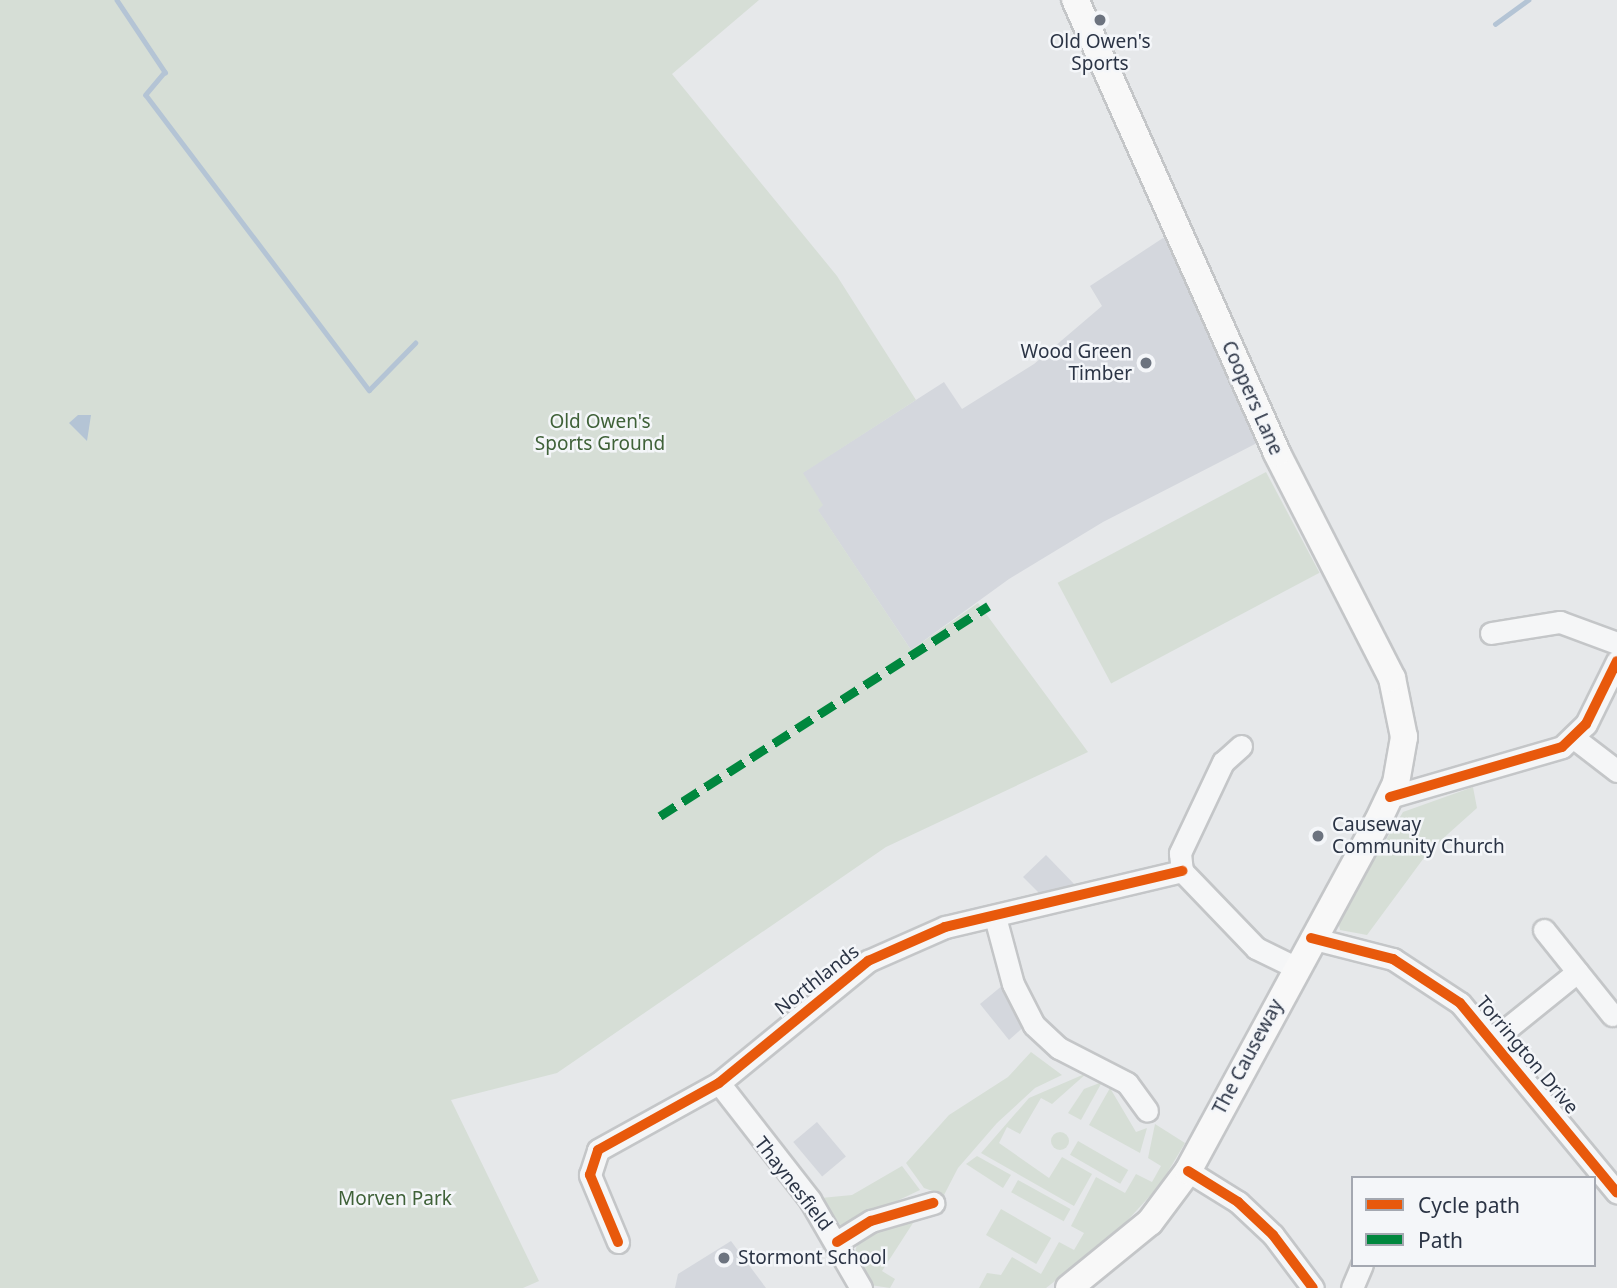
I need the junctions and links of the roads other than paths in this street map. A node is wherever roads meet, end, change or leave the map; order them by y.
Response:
1 (1075, 0) edge
2 (1491, 632) dead end
3 (1617, 643) edge
4 (1617, 661) edge
5 (1574, 738) junction
6 (1241, 746) dead end
7 (1617, 771) edge
8 (1390, 797) junction
9 (1182, 871) junction
10 (995, 917) junction
11 (1544, 930) dead end
12 (1311, 938) junction
13 (1295, 967) junction
14 (1577, 972) junction
15 (1612, 1015) dead end
16 (1494, 1040) junction
17 (719, 1083) junction
18 (1147, 1111) dead end
19 (1188, 1171) junction
20 (1616, 1189) edge
21 (933, 1203) dead end
22 (618, 1242) dead end
23 (838, 1242) junction
24 (1361, 1267) edge
25 (861, 1288) edge
26 (1069, 1288) edge
27 (1313, 1288) edge
28 (1352, 1288) edge

1 - 8 main road, Coopers Lane
2 - 3 street
4 - 5 street
5 - 7 street
5 - 8 street
6 - 9 street
8 - 12 main road, The Causeway
9 - 10 street, Northlands
9 - 13 street
10 - 17 street, Northlands
10 - 18 street
11 - 14 street
12 - 13 main road, The Causeway
12 - 16 street, Torrington Drive
13 - 19 main road, The Causeway
14 - 15 street
14 - 16 street
16 - 20 street, Torrington Drive
17 - 22 street, Northlands
17 - 23 street, Thaynesfield
19 - 26 main road, The Causeway
19 - 27 street
21 - 23 street
23 - 25 street, Thaynesfield
24 - 28 street

